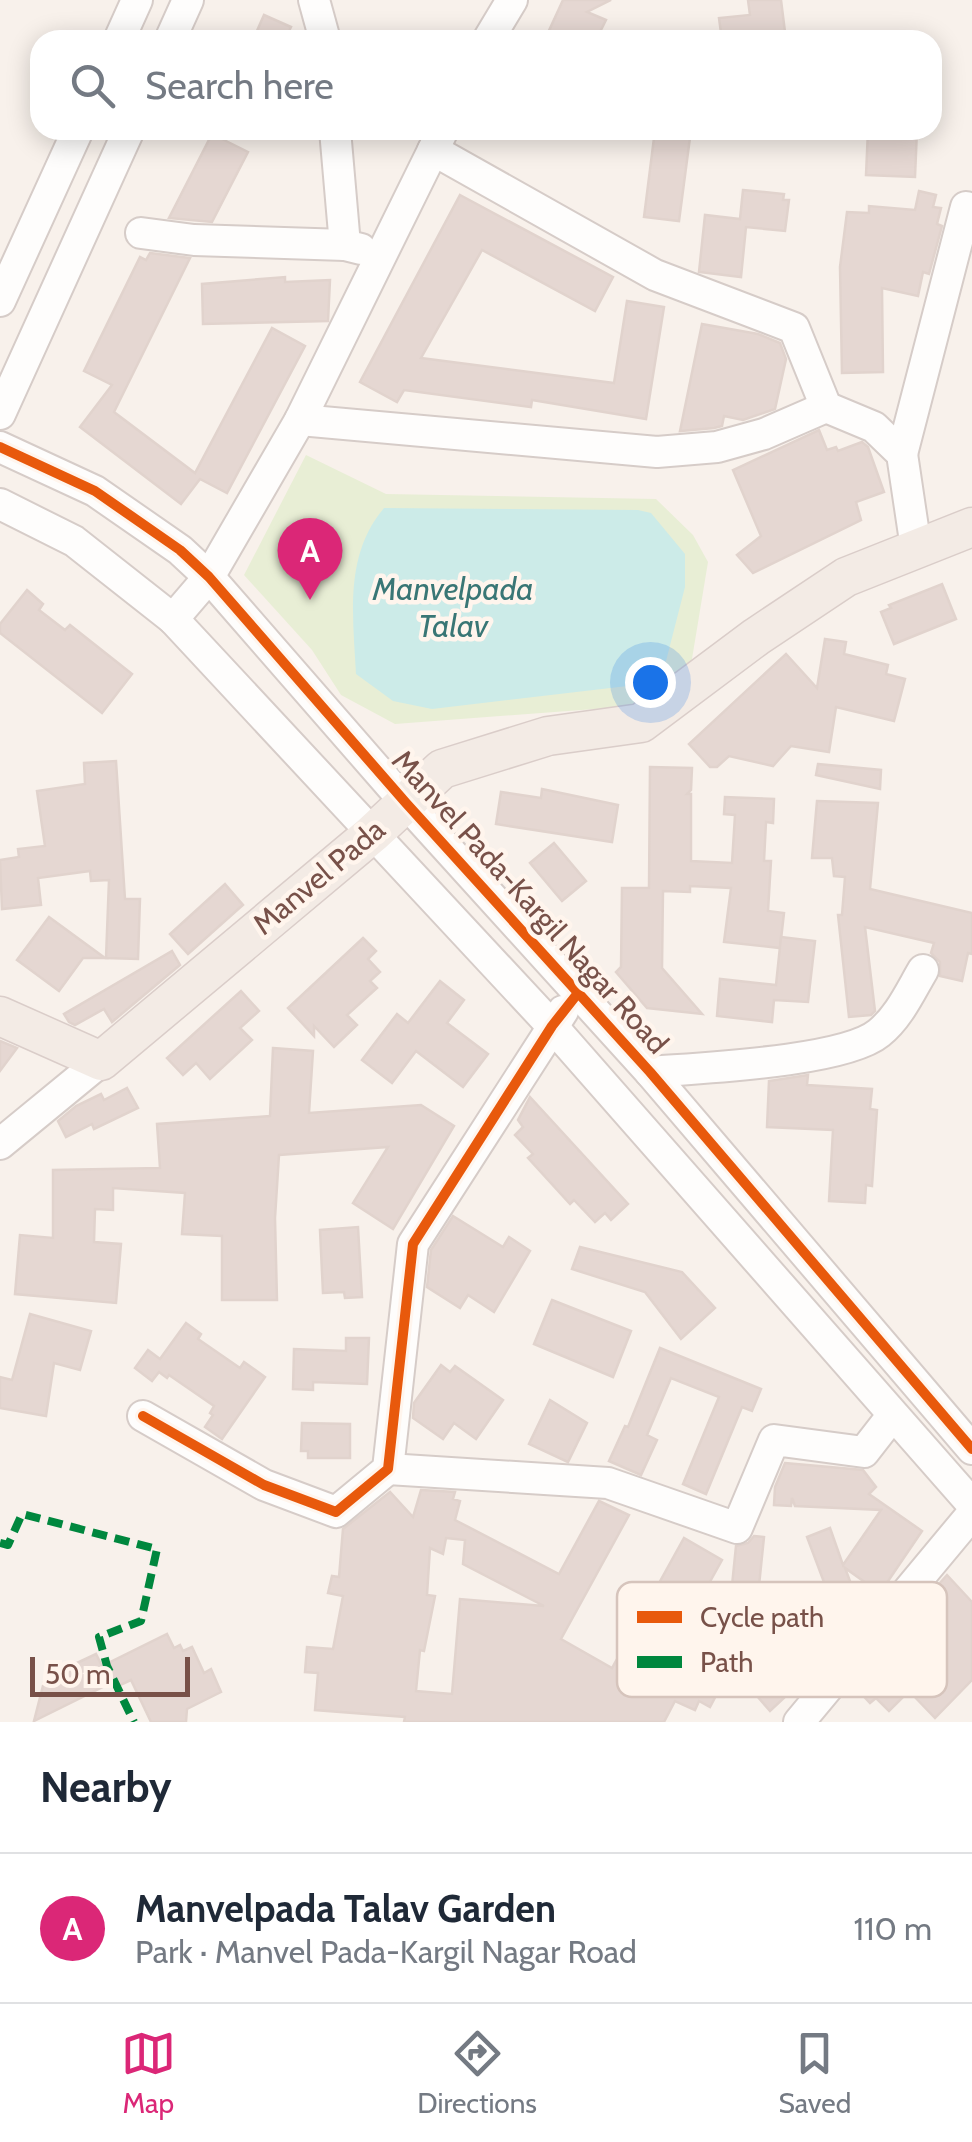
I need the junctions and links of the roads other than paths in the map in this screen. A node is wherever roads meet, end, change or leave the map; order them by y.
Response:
1 (137, 0) edge
2 (188, 0) edge
3 (314, 0) edge
4 (512, 0) edge
5 (123, 30) edge
6 (174, 30) edge
7 (322, 30) edge
8 (494, 30) edge
9 (73, 140) edge
10 (124, 140) edge
11 (336, 140) edge
12 (438, 140) edge
13 (966, 207) dead end
14 (142, 233) dead end
15 (345, 245) junction
16 (381, 255) junction
17 (2, 290) edge
18 (826, 407) junction
19 (0, 414) edge
20 (300, 420) junction
21 (0, 447) edge
22 (902, 454) junction
23 (0, 504) edge
24 (972, 526) edge
25 (916, 548) junction
26 (209, 577) junction
27 (174, 619) junction
28 (406, 803) junction
29 (372, 834) junction
30 (923, 970) dead end
31 (578, 993) junction
32 (0, 1016) edge
33 (552, 1026) junction
34 (101, 1061) junction
35 (650, 1072) junction
36 (0, 1144) edge
37 (142, 1416) dead end
38 (892, 1416) junction
39 (972, 1449) edge
40 (388, 1469) junction
41 (972, 1504) edge
42 (972, 1514) edge
43 (915, 1582) edge
44 (820, 1697) edge
45 (799, 1722) edge

1 - 5 street
2 - 6 street
3 - 7 street
4 - 8 street
9 - 17 street
10 - 19 street
11 - 15 street
12 - 16 street
12 - 18 street
13 - 22 street
14 - 15 street
15 - 16 street
16 - 20 street
18 - 20 street
18 - 22 street
20 - 26 street
21 - 26 street, Manvel Pada-Kargil Nagar Road
22 - 25 street
23 - 27 street
24 - 25 main road, Manvel Pada
25 - 28 main road, Manvel Pada
26 - 27 street
26 - 28 street, Manvel Pada-Kargil Nagar Road
27 - 29 street
28 - 29 main road, Manvel Pada
28 - 31 street, Manvel Pada-Kargil Nagar Road
29 - 33 street
29 - 34 main road, Manvel Pada
30 - 35 street
31 - 33 street
31 - 35 street, Manvel Pada-Kargil Nagar Road
32 - 34 main road
33 - 38 street
33 - 40 street
34 - 36 street
35 - 39 street, Manvel Pada-Kargil Nagar Road
37 - 40 street
38 - 40 street
38 - 41 street
42 - 43 street
44 - 45 street

